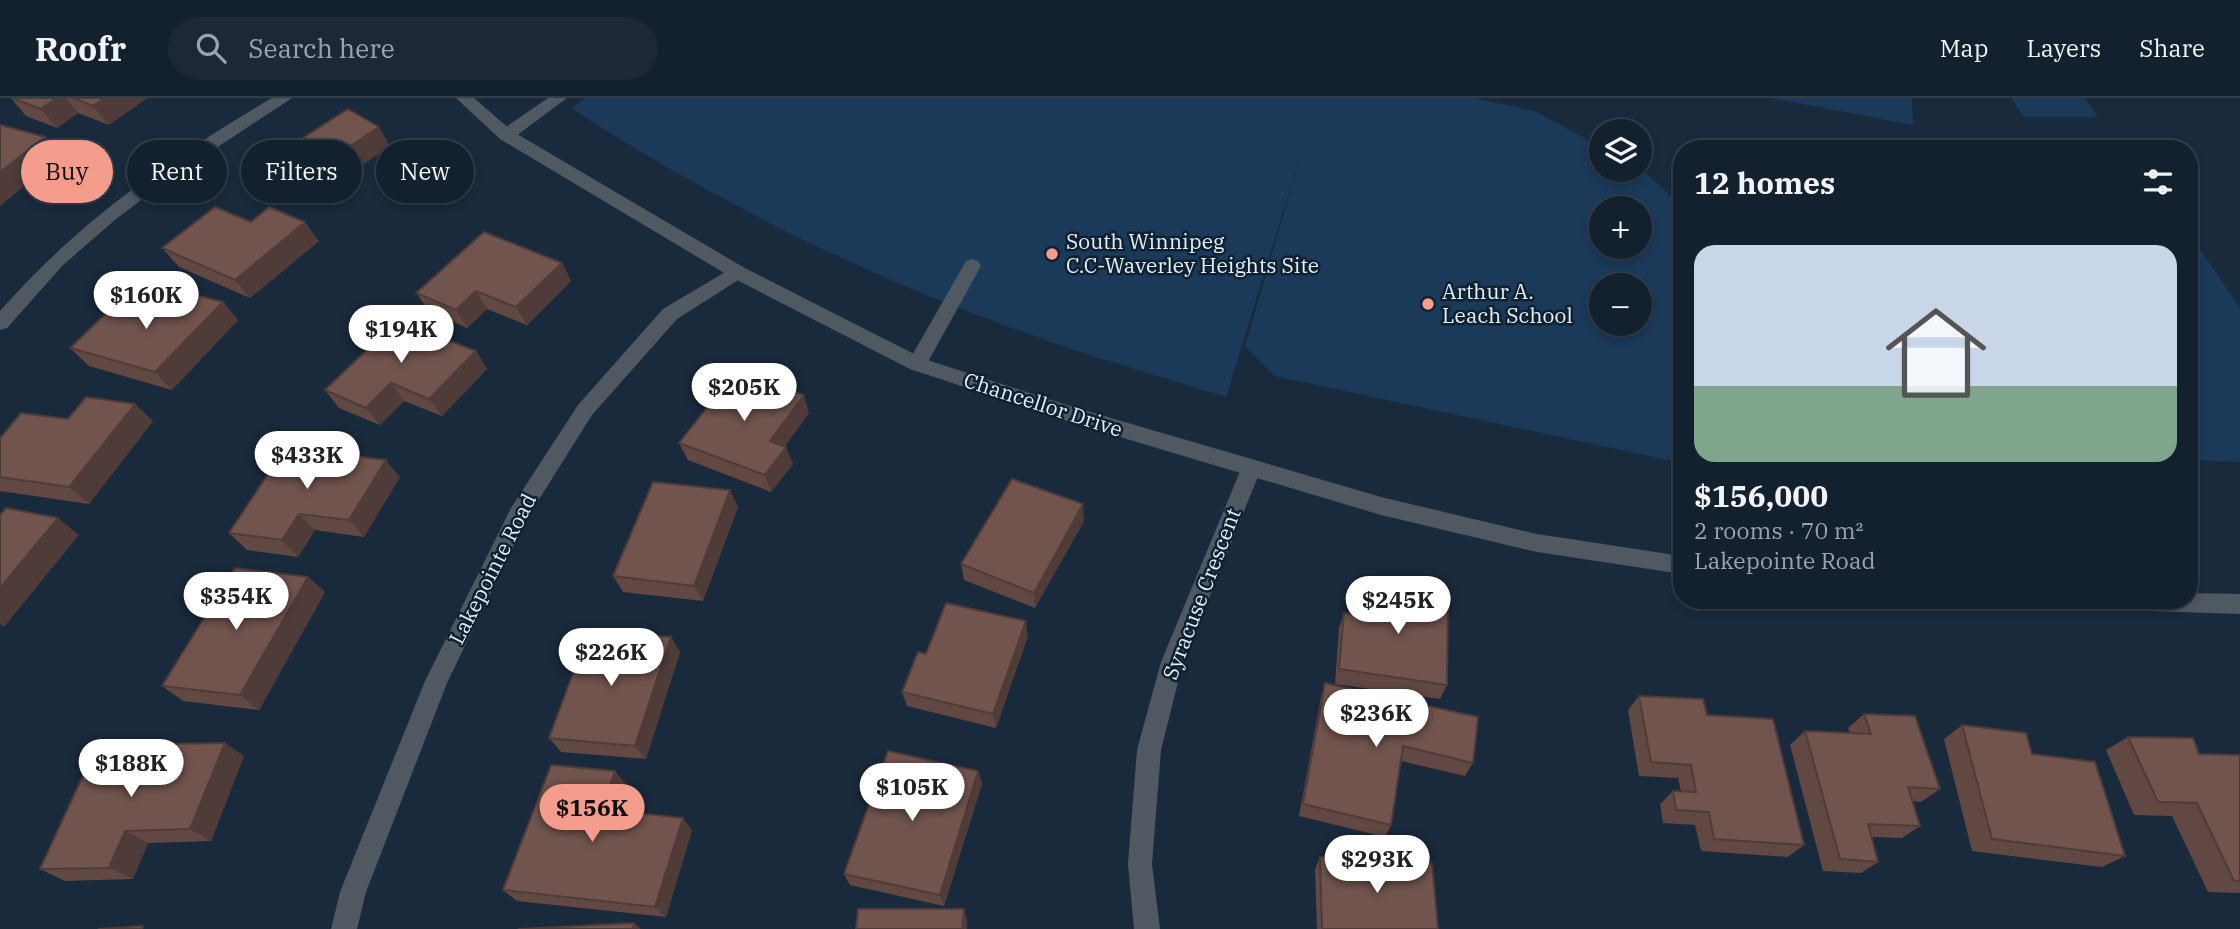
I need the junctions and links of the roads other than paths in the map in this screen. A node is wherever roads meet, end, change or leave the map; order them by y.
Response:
1 (284, 98) edge
2 (464, 98) edge
3 (559, 98) edge
4 (506, 135) junction
5 (972, 266) dead end
6 (737, 272) junction
7 (0, 323) edge
8 (917, 364) junction
9 (1251, 469) junction
10 (1673, 564) edge
11 (2198, 603) edge
12 (2240, 604) edge
13 (344, 929) edge
14 (1147, 929) edge

1 - 7 street
2 - 4 street, Chancellor Drive
3 - 4 street
4 - 6 street, Chancellor Drive
5 - 8 street
6 - 8 street, Chancellor Drive
6 - 13 street, Lakepointe Road
8 - 9 street, Chancellor Drive
9 - 10 street, Chancellor Drive
9 - 14 street, Syracuse Crescent
11 - 12 street

